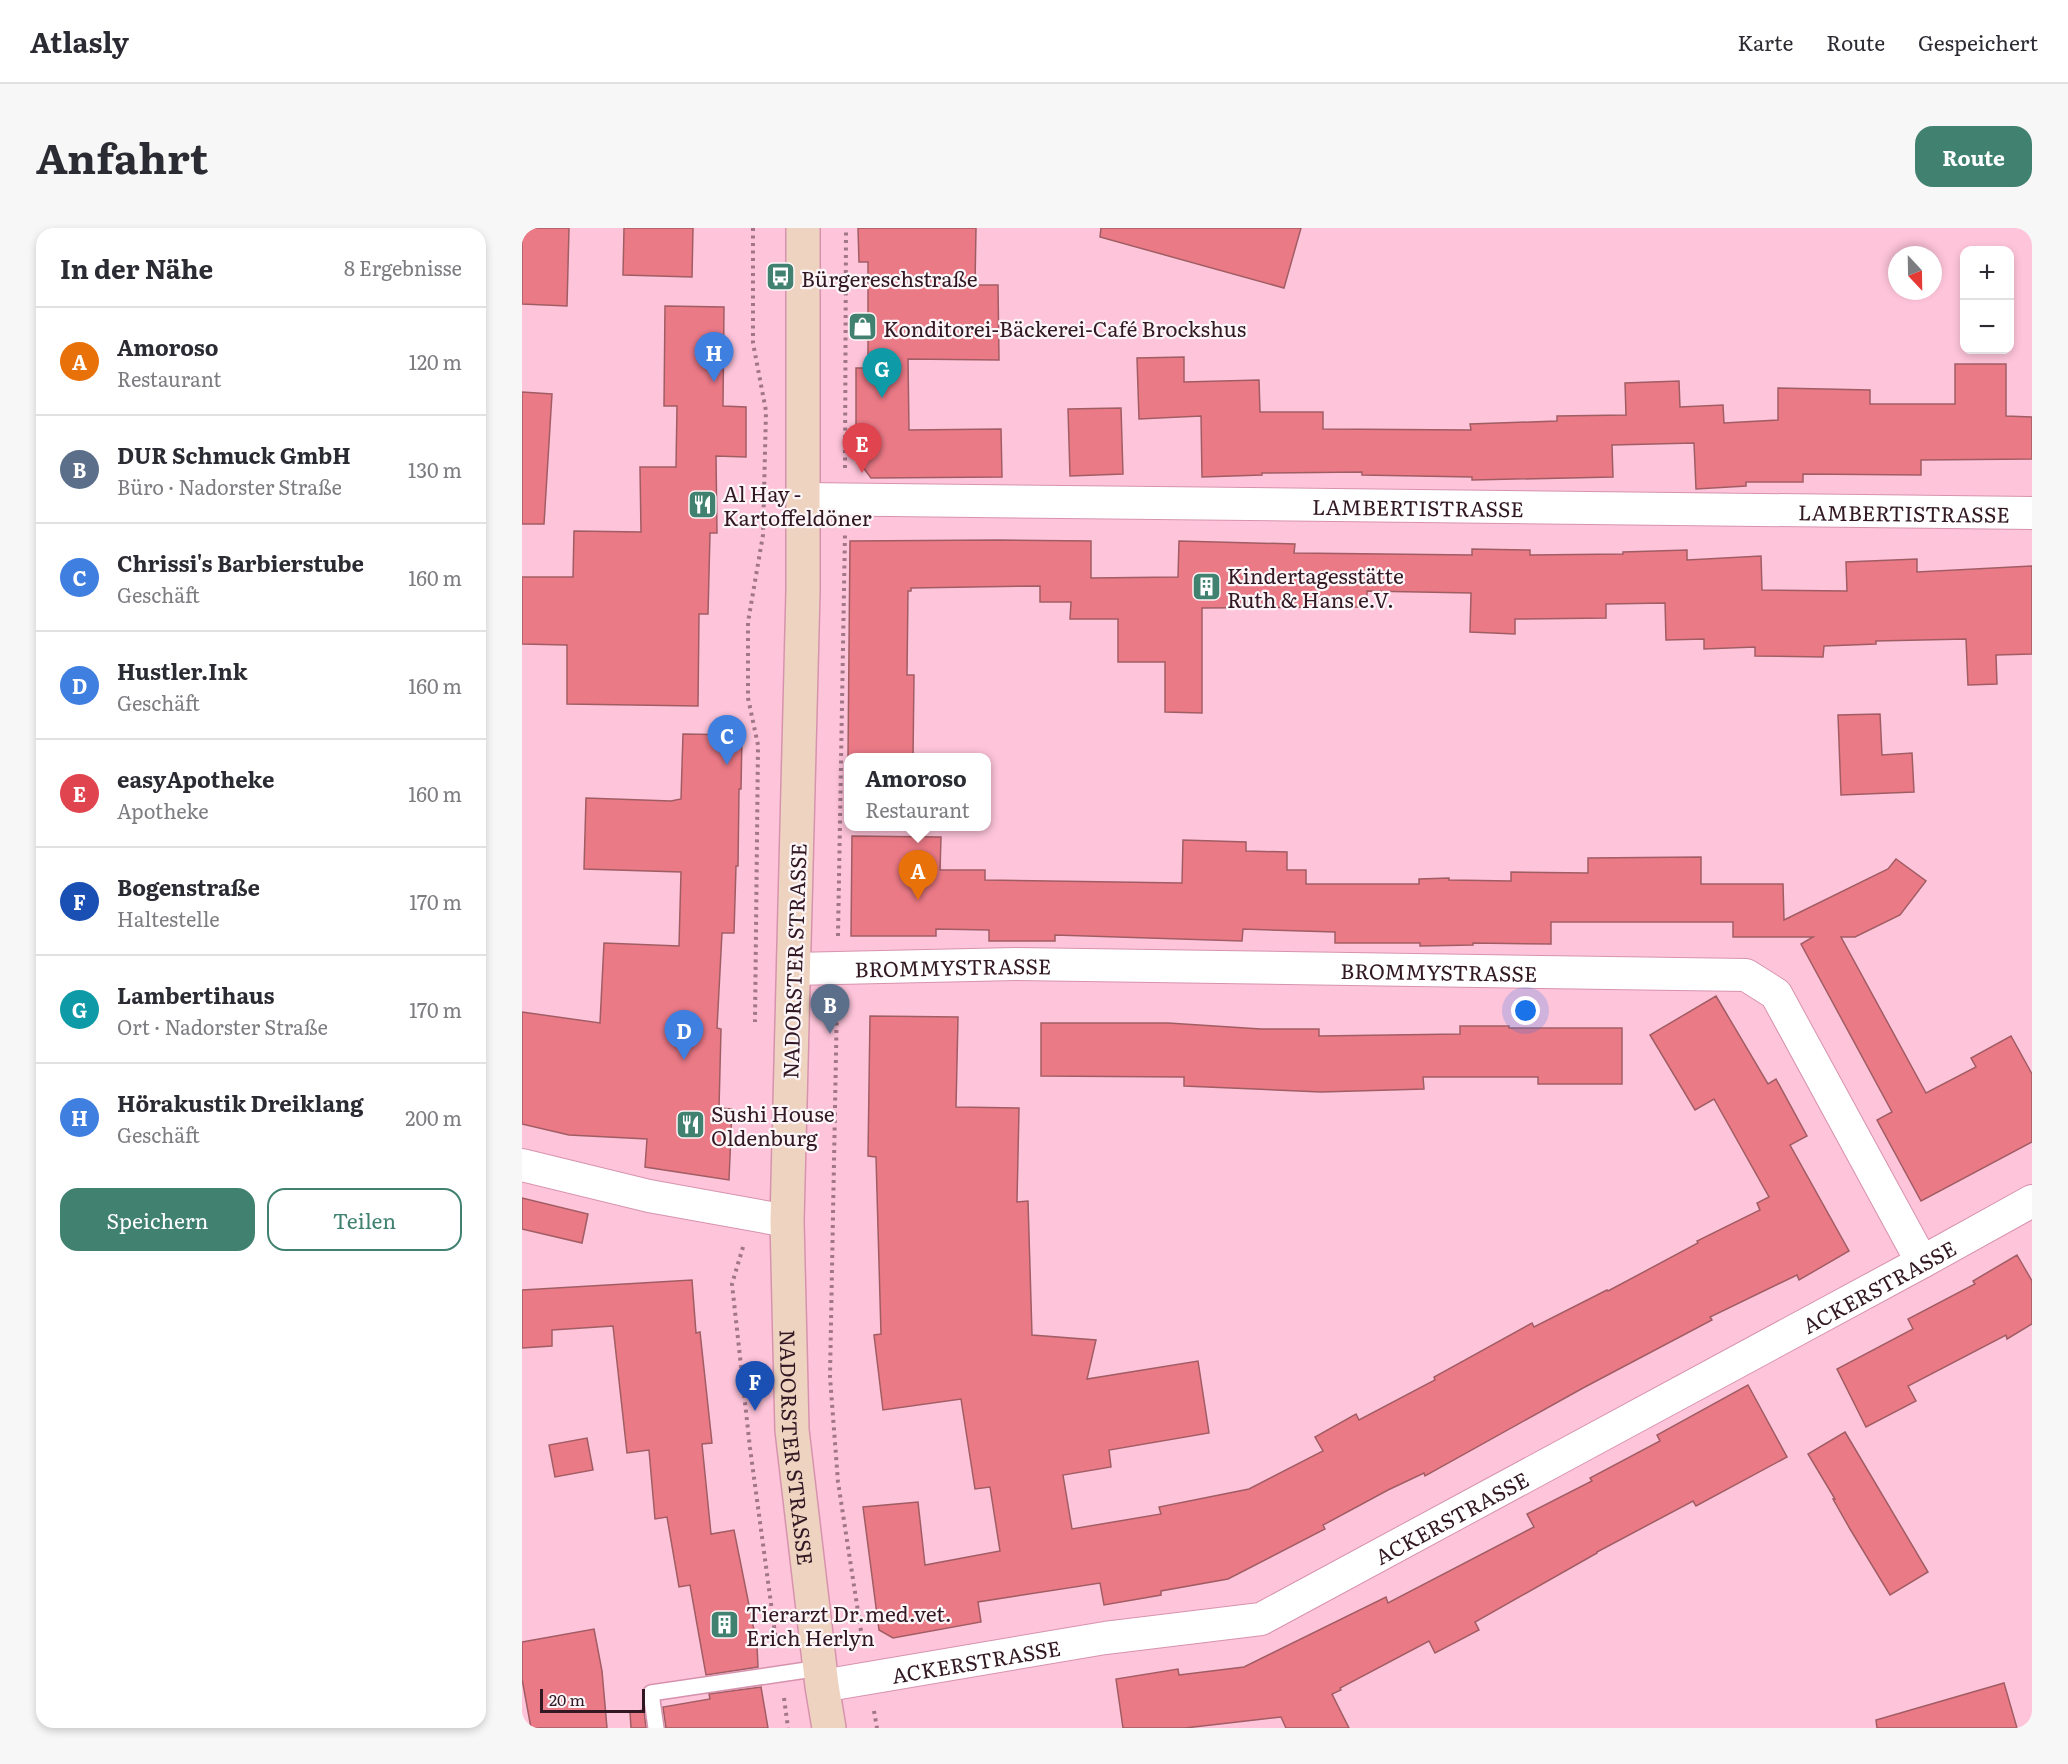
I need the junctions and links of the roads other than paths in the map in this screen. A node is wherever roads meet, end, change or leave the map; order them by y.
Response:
1 (803, 228) edge
2 (803, 499) junction
3 (2032, 513) edge
4 (793, 969) junction
5 (522, 1165) edge
6 (2032, 1201) edge
7 (787, 1221) junction
8 (1922, 1262) junction
9 (821, 1677) junction
10 (656, 1728) edge
11 (829, 1728) edge

1 - 2 street, NADORSTER STRASSE
2 - 3 street, LAMBERTISTRASSE
2 - 4 street, NADORSTER STRASSE
4 - 7 street, NADORSTER STRASSE
4 - 8 street, BROMMYSTRASSE
5 - 7 street
6 - 8 street, ACKERSTRASSE
7 - 9 street, NADORSTER STRASSE
8 - 9 street, ACKERSTRASSE
9 - 10 lane
9 - 11 street, NADORSTER STRASSE

